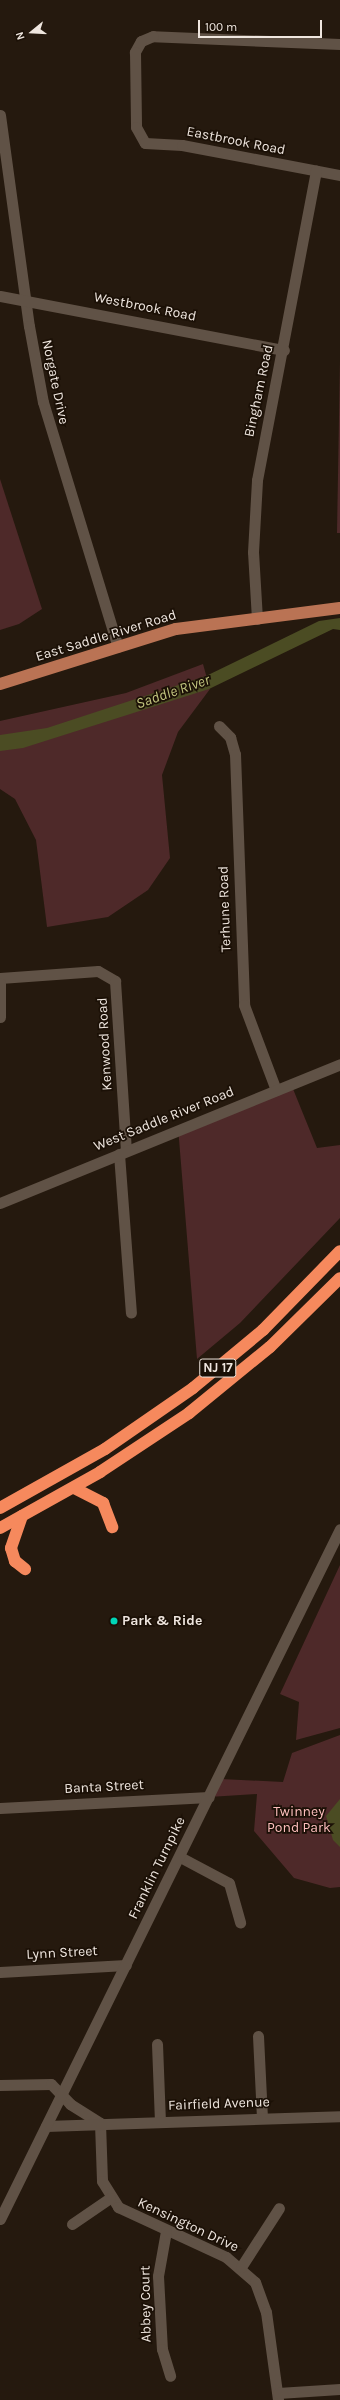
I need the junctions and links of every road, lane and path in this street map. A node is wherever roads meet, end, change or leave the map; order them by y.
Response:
1 (340, 44) edge
2 (0, 115) edge
3 (316, 171) junction
4 (340, 175) edge
5 (0, 296) edge
6 (28, 300) junction
7 (284, 350) junction
8 (340, 608) edge
9 (257, 620) junction
10 (118, 647) junction
11 (0, 684) edge
12 (219, 726) dead end
13 (0, 978) edge
14 (0, 983) edge
15 (0, 1017) edge
16 (340, 1064) edge
17 (276, 1090) junction
18 (122, 1152) junction
19 (0, 1203) edge
20 (340, 1251) edge
21 (340, 1278) edge
22 (131, 1313) dead end
23 (74, 1488) junction
24 (0, 1508) edge
25 (22, 1516) junction
26 (112, 1527) dead end
27 (0, 1528) edge
28 (340, 1529) edge
29 (24, 1569) dead end
30 (209, 1797) junction
31 (0, 1808) edge
32 (180, 1857) junction
33 (240, 1922) dead end
34 (126, 1965) junction
35 (0, 1972) edge
36 (258, 2036) dead end
37 (157, 2044) dead end
38 (0, 2085) edge
39 (61, 2094) junction
40 (340, 2116) edge
41 (262, 2118) junction
42 (160, 2121) junction
43 (100, 2123) junction
44 (46, 2126) junction
45 (110, 2198) junction
46 (279, 2208) dead end
47 (0, 2219) edge
48 (72, 2224) dead end
49 (166, 2231) junction
50 (241, 2267) junction
51 (170, 2376) dead end
52 (340, 2389) edge
53 (278, 2396) edge

1 - 3 street, Eastbrook Road
2 - 6 street, Norgate Drive
3 - 4 street, Eastbrook Road
3 - 7 street, Bingham Road
5 - 6 street, Westbrook Road
6 - 7 street, Westbrook Road
6 - 10 street, Norgate Drive
7 - 9 street, Bingham Road
8 - 9 main road, East Saddle River Road
9 - 10 main road, East Saddle River Road
10 - 11 main road, East Saddle River Road
12 - 17 street, Terhune Road
13 - 18 street, Kenwood Road
14 - 15 street
16 - 17 street, West Saddle River Road
17 - 18 street, West Saddle River Road
18 - 19 street, West Saddle River Road
18 - 22 street
20 - 24 highway, NJ 17
21 - 23 highway, NJ 17
23 - 25 highway, NJ 17
23 - 26 highway
25 - 27 highway, NJ 17
25 - 29 highway
28 - 30 street, Franklin Turnpike
30 - 31 street, Banta Street
30 - 32 street, Franklin Turnpike
32 - 33 street
32 - 34 street, Franklin Turnpike
34 - 35 street, Lynn Street
34 - 39 street, Franklin Turnpike
36 - 41 street
37 - 42 street
38 - 39 street
39 - 43 street
39 - 44 street, Franklin Turnpike
40 - 41 street, Fairfield Avenue
41 - 42 street, Fairfield Avenue
42 - 43 street, Fairfield Avenue
43 - 44 street, Fairfield Avenue
43 - 45 street, Kensington Drive
44 - 47 street, Franklin Turnpike
45 - 48 street
45 - 49 street, Kensington Drive
46 - 50 street
49 - 50 street, Kensington Drive
49 - 51 street, Abbey Court
50 - 53 street, Kensington Drive
52 - 53 street

